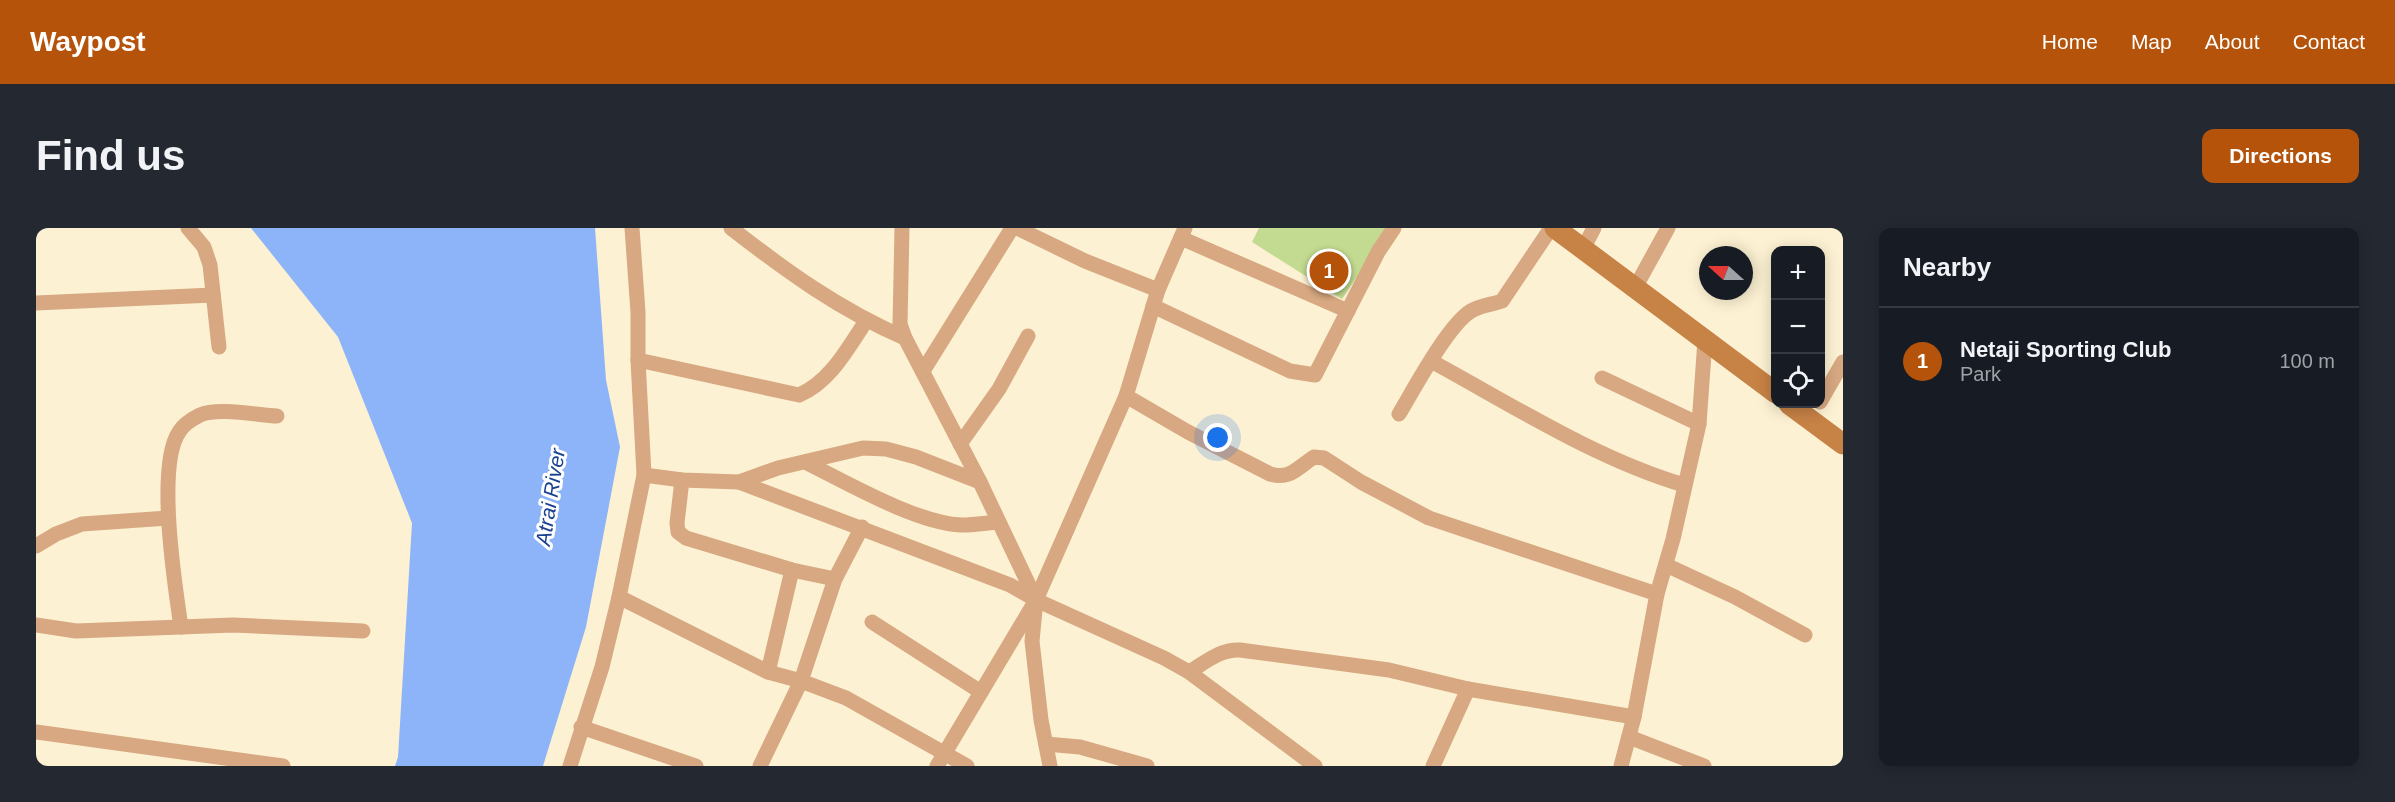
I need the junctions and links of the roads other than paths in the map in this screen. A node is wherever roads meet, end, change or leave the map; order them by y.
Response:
1 (188, 228) edge
2 (632, 228) edge
3 (731, 228) edge
4 (902, 228) edge
5 (1012, 228) edge
6 (1017, 228) edge
7 (1394, 228) edge
8 (1553, 228) edge
9 (1594, 228) edge
10 (1668, 228) edge
11 (1183, 233) edge
12 (1583, 249) junction
13 (1635, 288) junction
14 (1158, 290) junction
15 (213, 295) junction
16 (36, 303) edge
17 (1153, 306) junction
18 (1348, 311) junction
19 (866, 321) junction
20 (1028, 336) dead end
21 (904, 338) junction
22 (1705, 340) junction
23 (219, 347) dead end
24 (638, 360) junction
25 (1431, 361) junction
26 (1843, 363) edge
27 (923, 371) junction
28 (1602, 378) dead end
29 (1771, 389) edge
30 (1126, 396) junction
31 (1817, 409) edge
32 (1399, 414) dead end
33 (277, 416) dead end
34 (1700, 424) junction
35 (960, 444) junction
36 (1843, 444) edge
37 (805, 462) junction
38 (644, 475) junction
39 (682, 480) junction
40 (739, 482) junction
41 (980, 482) junction
42 (1684, 485) junction
43 (168, 518) junction
44 (998, 522) junction
45 (862, 527) junction
46 (36, 546) edge
47 (1665, 565) junction
48 (792, 570) junction
49 (835, 579) junction
50 (1657, 594) junction
51 (619, 597) junction
52 (1036, 600) junction
53 (872, 622) dead end
54 (36, 625) edge
55 (181, 627) junction
56 (363, 631) dead end
57 (1805, 635) dead end
58 (768, 672) junction
59 (1189, 672) junction
60 (801, 681) junction
61 (1468, 689) junction
62 (981, 692) junction
63 (1634, 717) junction
64 (581, 727) junction
65 (36, 732) edge
66 (1629, 737) junction
67 (1046, 744) junction
68 (940, 760) edge
69 (283, 766) edge
70 (570, 766) edge
71 (696, 766) edge
72 (760, 766) edge
73 (967, 766) edge
74 (1050, 766) edge
75 (1147, 766) edge
76 (1315, 766) edge
77 (1433, 766) edge
78 (1622, 766) edge
79 (1704, 766) edge

1 - 15 street
2 - 24 street
3 - 19 street
4 - 21 street
5 - 27 street
6 - 14 street
7 - 18 street
8 - 12 street
8 - 25 street
9 - 12 street
10 - 13 street
11 - 14 street
11 - 18 street
12 - 13 street
13 - 22 street
14 - 17 street
15 - 16 street
15 - 23 street
17 - 18 street
17 - 30 street
19 - 21 street
19 - 24 street
20 - 35 street
21 - 27 street
22 - 29 street
22 - 34 street
24 - 38 street
25 - 32 street
25 - 42 street
26 - 31 street
27 - 35 street
28 - 34 street
30 - 50 street
30 - 52 street
31 - 36 street
33 - 43 street
34 - 42 street
35 - 41 street
37 - 40 street
37 - 41 street
37 - 44 street
38 - 39 street
38 - 51 street
39 - 40 street
39 - 48 street
40 - 45 street
41 - 44 street
42 - 47 street
43 - 46 street
43 - 55 street
44 - 52 street
45 - 49 street
45 - 52 street
47 - 50 street
47 - 57 street
48 - 49 street
48 - 58 street
49 - 60 street
50 - 63 street
51 - 58 street
51 - 64 street
52 - 59 street
52 - 62 street
52 - 67 street
53 - 62 street
54 - 55 street
55 - 56 street
58 - 60 street
59 - 61 street
59 - 76 street
60 - 68 street
60 - 72 street
61 - 63 street
61 - 77 street
62 - 68 street
63 - 66 street
64 - 70 street
64 - 71 street
65 - 69 street
66 - 78 street
66 - 79 street
67 - 74 street
67 - 75 street
68 - 73 street

